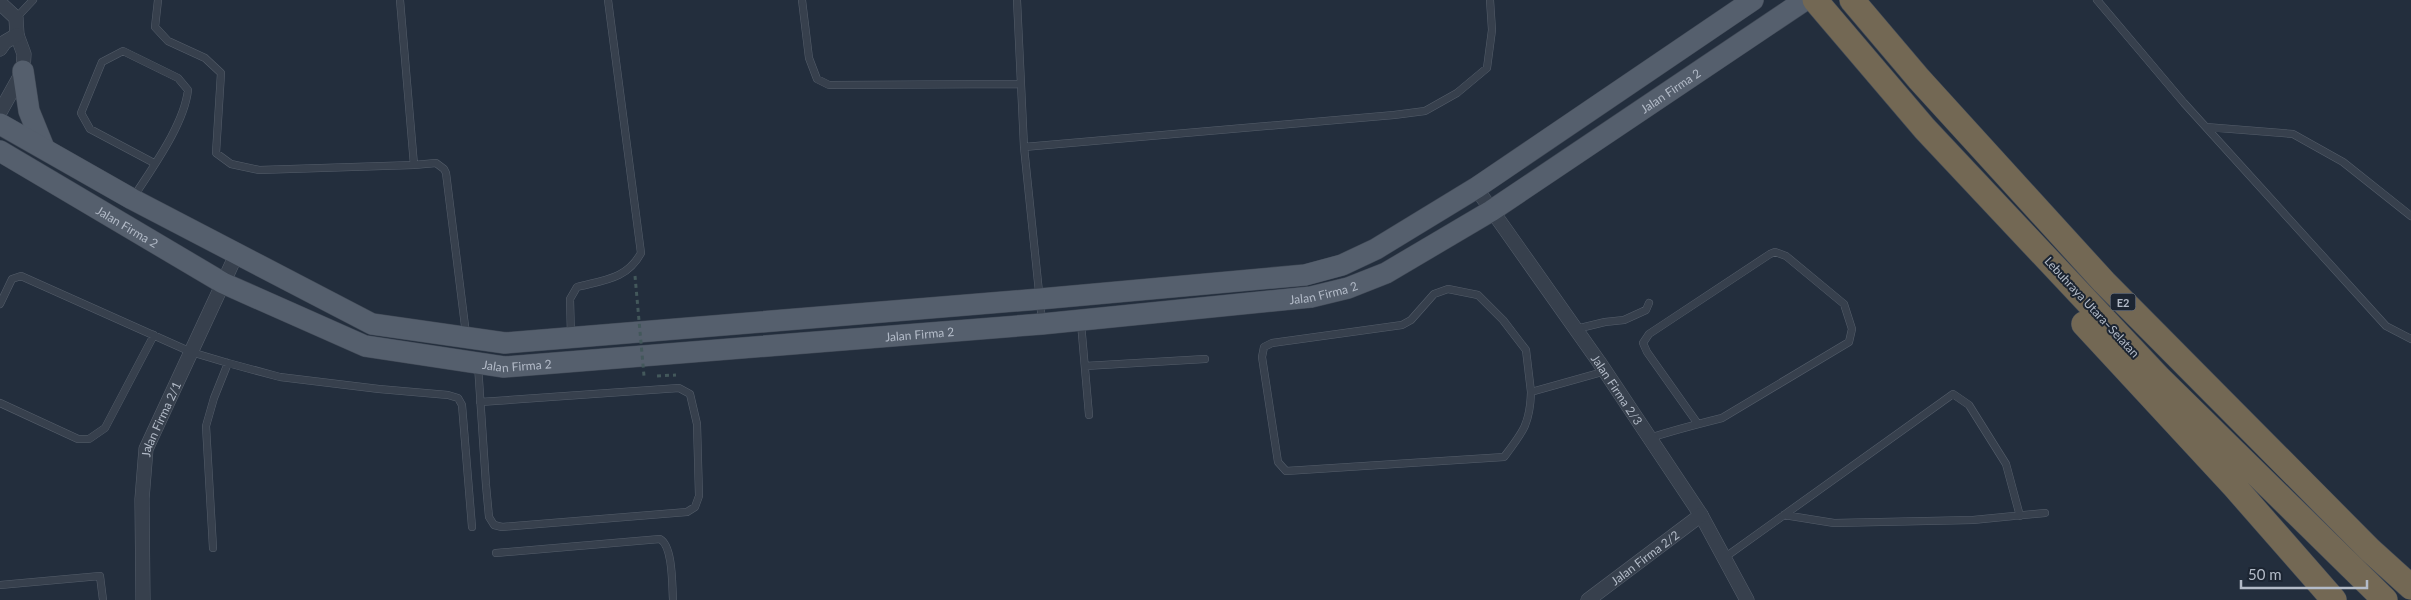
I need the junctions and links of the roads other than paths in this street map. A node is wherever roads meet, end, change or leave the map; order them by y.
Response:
1 (33, 0) edge
2 (158, 0) edge
3 (400, 0) edge
4 (608, 0) edge
5 (802, 0) edge
6 (1018, 0) edge
7 (1490, 0) edge
8 (1753, 0) edge
9 (1805, 0) edge
10 (1852, 0) edge
11 (2097, 0) edge
12 (0, 3) edge
13 (1820, 7) edge
14 (16, 18) junction
15 (17, 35) junction
16 (0, 49) edge
17 (23, 71) junction
18 (1021, 84) junction
19 (0, 112) edge
20 (0, 124) edge
21 (2206, 127) junction
22 (1024, 147) junction
23 (44, 148) junction
24 (0, 152) edge
25 (154, 163) junction
26 (414, 165) junction
27 (1476, 188) junction
28 (132, 199) junction
29 (1491, 211) junction
30 (2411, 216) edge
31 (2029, 240) junction
32 (237, 253) junction
33 (223, 283) junction
34 (1040, 299) junction
35 (1649, 303) dead end
36 (0, 304) edge
37 (1080, 320) junction
38 (1042, 324) junction
39 (1576, 329) junction
40 (154, 335) junction
41 (466, 337) junction
42 (571, 338) junction
43 (2411, 339) edge
44 (191, 352) junction
45 (1205, 359) dead end
46 (478, 362) junction
47 (228, 363) junction
48 (1085, 366) junction
49 (1606, 371) junction
50 (1531, 392) junction
51 (480, 402) junction
52 (0, 403) edge
53 (1089, 415) dead end
54 (1698, 424) junction
55 (1650, 438) junction
56 (2045, 513) dead end
57 (1701, 515) junction
58 (1784, 515) junction
59 (2020, 516) junction
60 (472, 527) dead end
61 (213, 548) dead end
62 (496, 553) dead end
63 (1724, 558) junction
64 (0, 584) edge
65 (2411, 588) edge
66 (103, 600) edge
67 (143, 600) edge
68 (673, 600) edge
69 (1588, 600) edge
70 (1747, 600) edge
71 (2334, 600) edge
72 (2385, 600) edge

1 - 14 lane
2 - 26 lane
3 - 26 lane
4 - 42 lane
5 - 18 lane
6 - 18 lane
7 - 22 lane
8 - 27 main road, Jalan Firma 2
9 - 29 main road, Jalan Firma 2
10 - 65 highway, Lebuhraya Utara–Selatan / E2
11 - 21 lane
12 - 14 street
13 - 31 highway, Lebuhraya Utara–Selatan / E2
14 - 15 street
15 - 16 street
15 - 17 street
17 - 19 street
17 - 23 main road
18 - 22 lane
20 - 23 main road, Jalan Firma 2
21 - 30 lane
21 - 43 lane
22 - 34 lane
23 - 28 main road, Jalan Firma 2
24 - 33 main road, Jalan Firma 2
25 - 25 lane
25 - 28 lane
26 - 41 lane
27 - 29 street, Jalan Firma 2/3
27 - 34 main road, Jalan Firma 2
28 - 32 main road, Jalan Firma 2
29 - 37 main road, Jalan Firma 2
29 - 39 street, Jalan Firma 2/3
31 - 71 highway
31 - 72 highway, Lebuhraya Utara–Selatan / E2
32 - 33 street, Jalan Firma 2/1
32 - 41 main road, Jalan Firma 2
33 - 44 street, Jalan Firma 2/1
33 - 46 main road, Jalan Firma 2
34 - 38 lane
34 - 42 main road, Jalan Firma 2
35 - 39 lane
36 - 40 lane
37 - 38 main road, Jalan Firma 2
37 - 48 lane
38 - 46 main road, Jalan Firma 2
39 - 49 street, Jalan Firma 2/3
40 - 44 lane
40 - 52 lane
41 - 42 main road, Jalan Firma 2
44 - 47 lane
44 - 67 street, Jalan Firma 2/1
45 - 48 lane
46 - 51 lane
47 - 60 lane
47 - 61 lane
48 - 53 lane
49 - 50 lane
49 - 55 street, Jalan Firma 2/3
50 - 50 lane
51 - 51 lane
54 - 54 lane
54 - 55 lane
55 - 57 street, Jalan Firma 2/3
56 - 59 lane
57 - 63 street, Jalan Firma 2/3
57 - 69 street, Jalan Firma 2/2
58 - 59 lane
58 - 59 lane
58 - 63 lane
62 - 68 lane
63 - 70 street, Jalan Firma 2/3
64 - 66 lane

